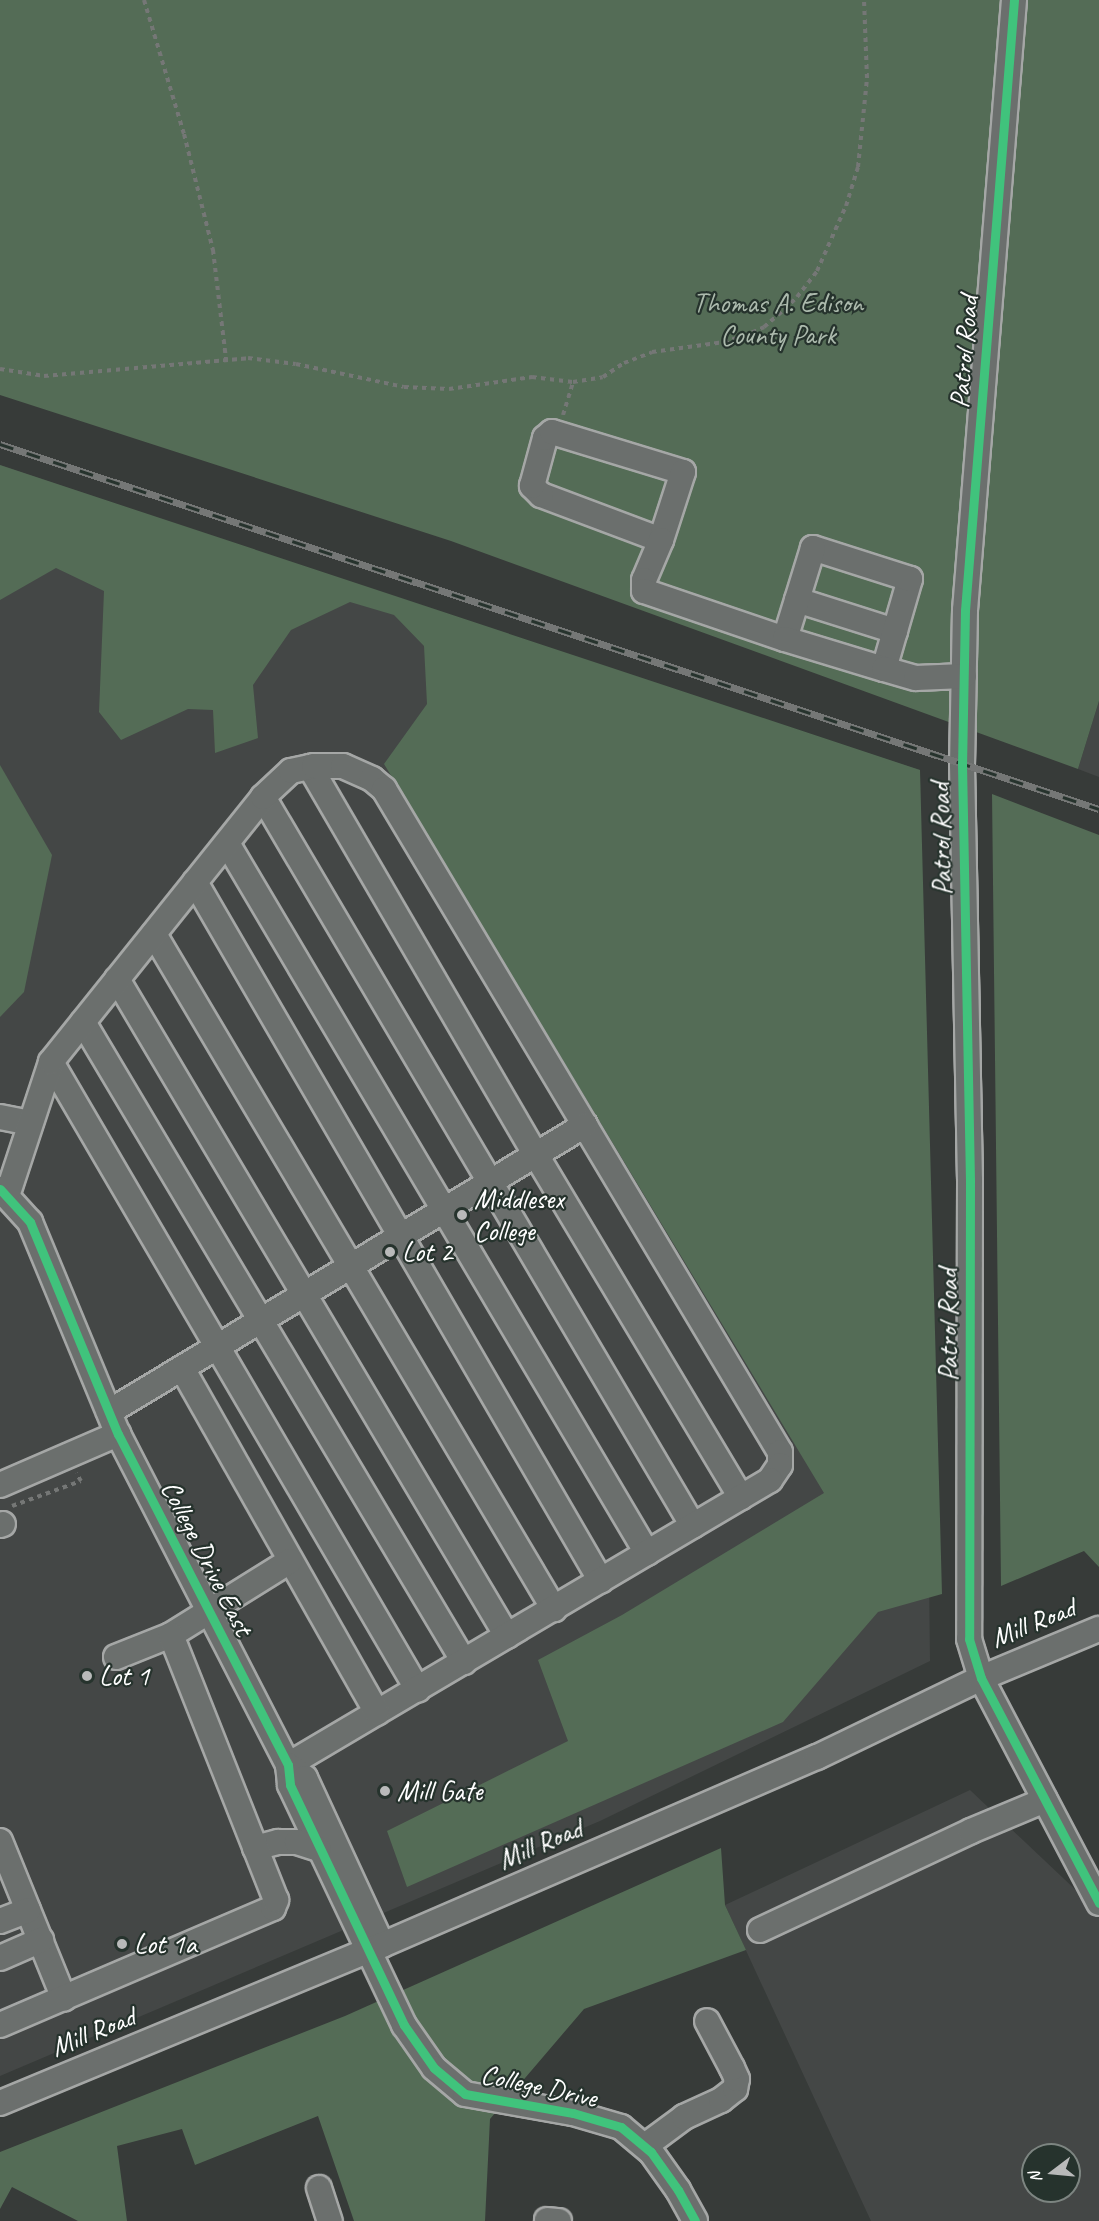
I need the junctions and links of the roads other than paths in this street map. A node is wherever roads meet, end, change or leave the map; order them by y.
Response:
1 (1014, 0) edge
2 (661, 540) junction
3 (797, 600) junction
4 (895, 631) junction
5 (785, 639) junction
6 (884, 669) junction
7 (964, 676) junction
8 (309, 767) junction
9 (263, 797) junction
10 (226, 843) junction
11 (195, 882) junction
12 (153, 934) junction
13 (117, 980) junction
14 (83, 1022) junction
15 (51, 1062) junction
16 (0, 1117) edge
17 (30, 1123) junction
18 (585, 1125) junction
19 (536, 1155) junction
20 (489, 1184) junction
21 (4, 1192) edge
22 (445, 1211) junction
23 (401, 1238) junction
24 (351, 1266) junction
25 (305, 1294) junction
26 (259, 1322) junction
27 (217, 1348) junction
28 (182, 1368) junction
29 (109, 1412) junction
30 (118, 1434) junction
31 (0, 1485) edge
32 (741, 1497) junction
33 (693, 1526) junction
34 (647, 1553) junction
35 (290, 1561) junction
36 (601, 1581) junction
37 (554, 1608) junction
38 (209, 1610) junction
39 (1099, 1629) edge
40 (171, 1635) junction
41 (507, 1636) junction
42 (116, 1657) dead end
43 (464, 1662) junction
44 (981, 1678) junction
45 (418, 1690) junction
46 (377, 1713) junction
47 (288, 1765) junction
48 (1045, 1800) junction
49 (309, 1808) junction
50 (0, 1841) edge
51 (255, 1848) junction
52 (319, 1849) junction
53 (1099, 1903) edge
54 (28, 1910) junction
55 (0, 1921) edge
56 (760, 1930) dead end
57 (41, 1940) junction
58 (375, 1948) junction
59 (0, 1958) edge
60 (64, 1999) junction
61 (707, 2021) dead end
62 (0, 2025) edge
63 (0, 2103) edge
64 (645, 2146) junction
65 (319, 2188) dead end
66 (330, 2221) edge
67 (695, 2221) edge

1 - 7 street, Patrol Road
2 - 2 street
2 - 5 street
3 - 4 street
3 - 4 street
3 - 5 street
4 - 6 street
5 - 6 street
6 - 7 street
7 - 44 street, Patrol Road
8 - 9 street
8 - 18 street
8 - 19 street
9 - 10 street
9 - 20 street
10 - 11 street
10 - 22 street
11 - 12 street
11 - 23 street
12 - 13 street
12 - 24 street
13 - 14 street
13 - 25 street
14 - 15 street
14 - 26 street
15 - 17 street
15 - 27 street
16 - 17 street
17 - 21 street
18 - 19 street
18 - 32 street
19 - 20 street
19 - 32 street
20 - 22 street
20 - 33 street
21 - 29 street, College Drive East
22 - 23 street
22 - 34 street
23 - 24 street
23 - 36 street
24 - 25 street
24 - 37 street
25 - 26 street
25 - 41 street
26 - 27 street
26 - 43 street
27 - 28 street
27 - 45 street
28 - 29 street
28 - 35 street
29 - 30 street, College Drive East
30 - 31 street
30 - 38 street, College Drive East
32 - 33 street
33 - 34 street
34 - 36 street
35 - 38 street
35 - 46 street
36 - 37 street
37 - 41 street
38 - 40 street
38 - 47 street, College Drive East
39 - 44 street, Mill Road
40 - 42 street
40 - 51 street
41 - 43 street
43 - 45 street
44 - 48 street, Patrol Road
44 - 58 street, Mill Road
45 - 46 street
46 - 47 street
47 - 49 street, College Drive East
48 - 53 street, Patrol Road
48 - 56 street
49 - 52 street, College Drive East
49 - 58 street, College Drive East
50 - 54 street
51 - 52 street
51 - 60 street
52 - 58 street, College Drive East
54 - 55 street
54 - 57 street
57 - 59 street
57 - 60 street
58 - 63 street, Mill Road
58 - 64 street, College Drive
60 - 62 street
61 - 64 street
64 - 67 street, College Drive
65 - 66 street

